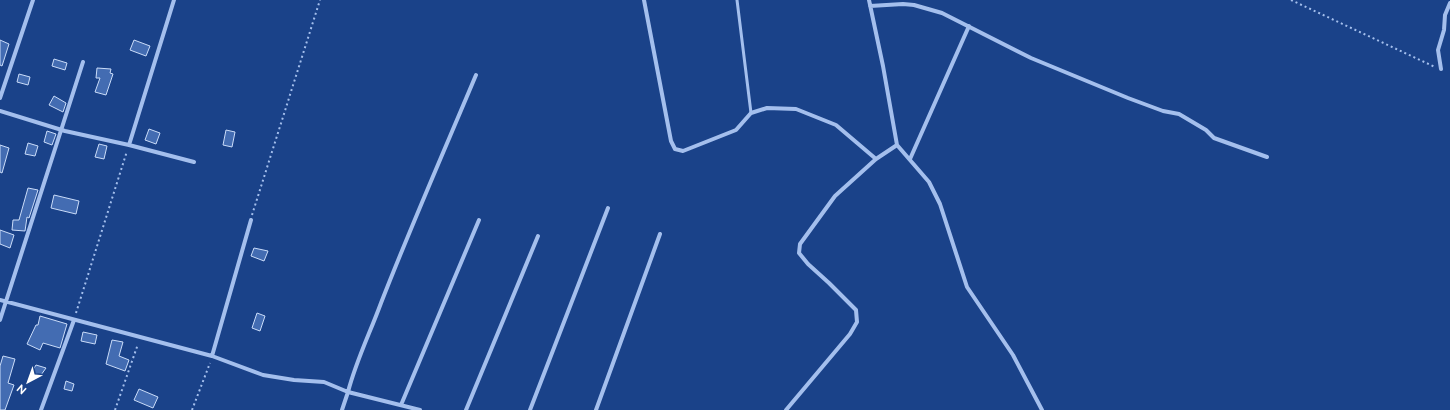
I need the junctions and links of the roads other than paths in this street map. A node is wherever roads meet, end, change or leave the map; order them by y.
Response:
1 (33, 0) edge
2 (174, 0) edge
3 (644, 0) edge
4 (737, 0) edge
5 (869, 0) edge
6 (1450, 3) edge
7 (870, 6) junction
8 (970, 26) junction
9 (83, 62) dead end
10 (1441, 70) road end
11 (476, 75) dead end
12 (0, 98) edge
13 (0, 111) edge
14 (751, 113) junction
15 (62, 130) junction
16 (129, 144) junction
17 (897, 144) junction
18 (1267, 157) dead end
19 (876, 159) junction
20 (910, 159) junction
21 (194, 162) dead end
22 (608, 208) dead end
23 (251, 220) road end
24 (479, 220) dead end
25 (660, 234) dead end
26 (538, 236) dead end
27 (0, 300) edge
28 (7, 302) junction
29 (0, 320) edge
30 (74, 320) junction
31 (212, 356) junction
32 (348, 392) junction
33 (401, 405) junction
34 (405, 408) edge
35 (41, 410) edge
36 (342, 410) edge
37 (420, 410) edge
38 (466, 410) edge
39 (530, 410) edge
40 (596, 410) edge
41 (786, 410) edge
42 (1042, 410) edge

1 - 12 street
2 - 16 street
3 - 14 street
4 - 14 lane
5 - 7 street
6 - 10 street
7 - 8 street
7 - 17 street
8 - 18 street
8 - 20 street
9 - 15 street
11 - 32 street
13 - 15 street
14 - 19 street
15 - 16 street
15 - 28 street
16 - 21 street
17 - 19 street
17 - 20 street
19 - 41 street
20 - 42 street
22 - 39 street
23 - 31 street
24 - 33 street
25 - 40 street
26 - 38 street
27 - 28 street
28 - 29 street
28 - 30 street
30 - 31 street
30 - 35 street
31 - 32 street
32 - 33 street
32 - 36 street
33 - 34 street
34 - 37 street

